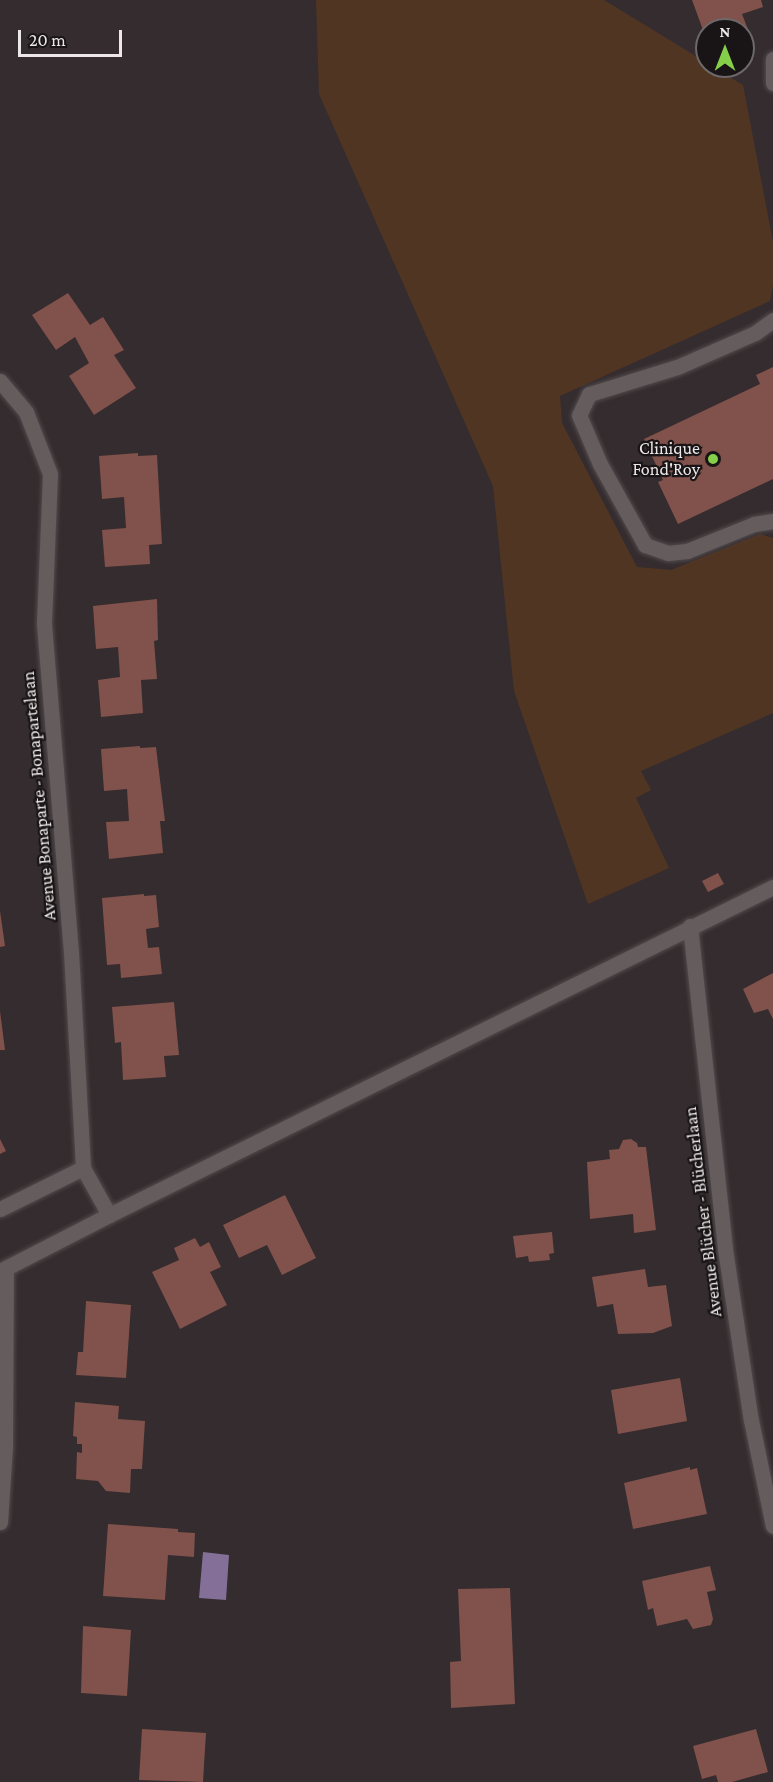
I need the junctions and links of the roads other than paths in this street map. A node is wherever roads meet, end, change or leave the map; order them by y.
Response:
1 (773, 59) edge
2 (773, 83) edge
3 (773, 320) edge
4 (0, 381) edge
5 (773, 521) edge
6 (773, 887) edge
7 (690, 926) junction
8 (83, 1168) junction
9 (0, 1209) edge
10 (109, 1215) junction
11 (3, 1270) edge
12 (0, 1522) edge
13 (773, 1526) edge

1 - 2 street
3 - 5 street
4 - 8 street, Avenue Bonaparte - Bonapartelaan
6 - 7 street
7 - 10 street
7 - 13 street, Avenue Blücher - Blücherlaan
8 - 9 street
8 - 10 street, Avenue Bonaparte - Bonapartelaan
10 - 11 street
11 - 12 street

